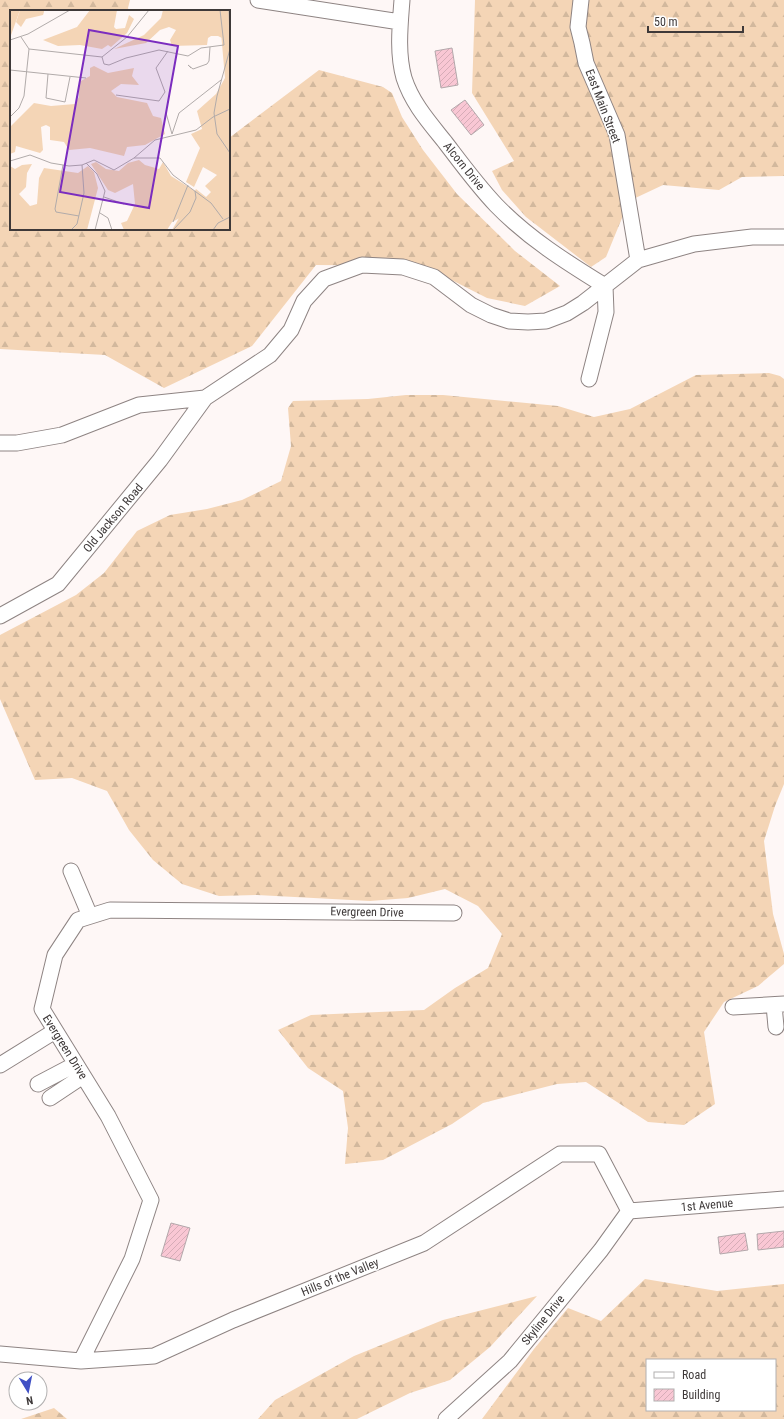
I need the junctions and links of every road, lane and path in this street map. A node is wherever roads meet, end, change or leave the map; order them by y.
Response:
1 (258, 0) edge
2 (402, 0) edge
3 (581, 0) edge
4 (400, 22) junction
5 (784, 237) edge
6 (638, 260) junction
7 (605, 286) junction
8 (589, 379) dead end
9 (205, 398) junction
10 (0, 443) edge
11 (0, 616) edge
12 (71, 871) dead end
13 (454, 913) dead end
14 (90, 916) junction
15 (779, 1004) edge
16 (733, 1007) dead end
17 (776, 1027) dead end
18 (55, 1031) junction
19 (0, 1065) edge
20 (79, 1070) junction
21 (38, 1084) dead end
22 (50, 1098) dead end
23 (784, 1199) edge
24 (629, 1211) junction
25 (0, 1354) edge
26 (81, 1361) junction
27 (446, 1419) edge

1 - 4 street
2 - 4 street, Alcorn Drive
3 - 6 street, East Main Street
4 - 7 street, Alcorn Drive
5 - 6 street
6 - 7 street
7 - 8 street
7 - 9 street
9 - 10 street
9 - 11 street, Old Jackson Road
12 - 14 street
13 - 14 street, Evergreen Drive
14 - 18 street, Evergreen Drive
15 - 16 street
15 - 17 street
18 - 19 street
18 - 20 street, Evergreen Drive
20 - 21 street
20 - 22 street
20 - 26 street, Evergreen Drive
23 - 24 street, 1st Avenue
24 - 26 street, Hills of the Valley
24 - 27 street, Skyline Drive
25 - 26 street, Hills of the Valley

